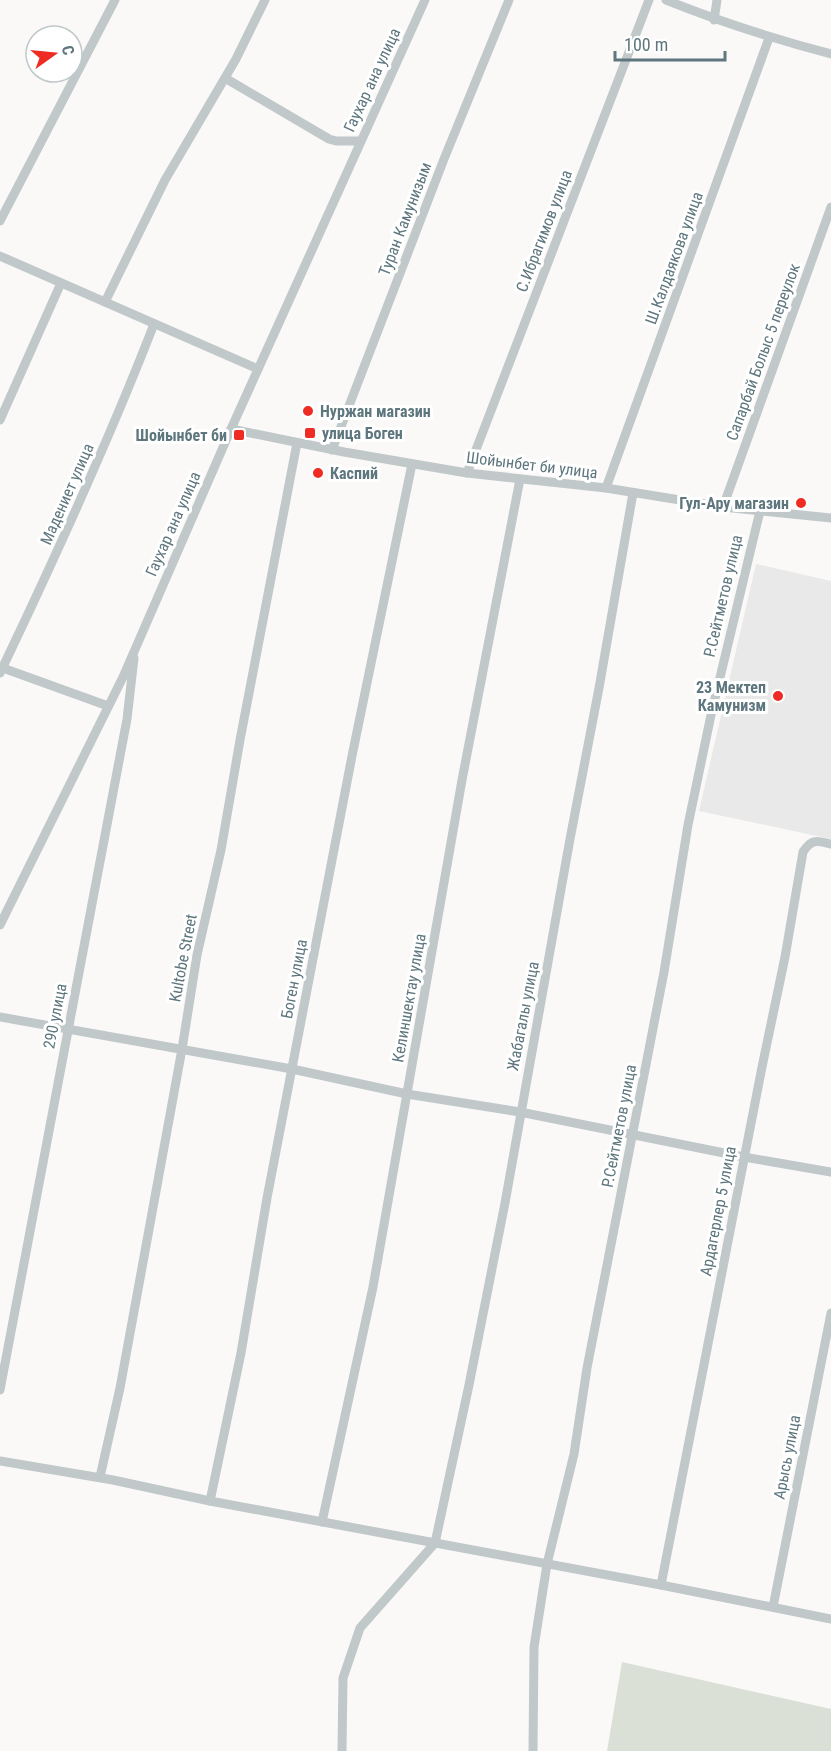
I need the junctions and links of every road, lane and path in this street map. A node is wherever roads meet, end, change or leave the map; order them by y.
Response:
1 (115, 0) edge
2 (265, 0) edge
3 (425, 0) edge
4 (509, 0) edge
5 (649, 0) edge
6 (666, 0) edge
7 (717, 0) edge
8 (714, 20) junction
9 (770, 38) junction
10 (831, 54) edge
11 (225, 78) junction
12 (360, 141) junction
13 (831, 207) edge
14 (0, 221) edge
15 (0, 256) edge
16 (61, 283) junction
17 (105, 302) junction
18 (154, 324) junction
19 (258, 369) junction
20 (0, 420) edge
21 (231, 429) junction
22 (297, 443) junction
23 (332, 450) junction
24 (412, 464) junction
25 (467, 473) junction
26 (520, 479) junction
27 (606, 488) junction
28 (633, 493) junction
29 (723, 507) junction
30 (760, 511) junction
31 (831, 518) edge
32 (136, 647) junction
33 (1, 669) edge
34 (108, 706) junction
35 (831, 844) edge
36 (0, 925) edge
37 (0, 1017) edge
38 (68, 1029) junction
39 (182, 1049) junction
40 (292, 1069) junction
41 (407, 1094) junction
42 (520, 1112) junction
43 (633, 1135) junction
44 (744, 1157) junction
45 (831, 1172) edge
46 (831, 1313) edge
47 (0, 1390) edge
48 (0, 1461) edge
49 (100, 1478) junction
50 (210, 1501) junction
51 (322, 1522) junction
52 (435, 1543) junction
53 (547, 1564) junction
54 (661, 1585) junction
55 (773, 1607) junction
56 (831, 1619) edge
57 (342, 1751) edge
58 (533, 1751) edge

1 - 14 street
2 - 11 street
3 - 12 street, Гаухар ана улица
4 - 23 street, Туран Камунизым
5 - 25 street, С.Ибрагимов улица
6 - 8 street
7 - 8 street
8 - 9 street
9 - 10 street
9 - 27 street, Ш.Калдаякова улица
11 - 12 street
11 - 17 street
12 - 19 street, Гаухар ана улица
13 - 29 street, Сапарбай Болыс 5 переулок
15 - 16 street
16 - 17 street
16 - 20 street
17 - 18 street
18 - 19 street
18 - 33 street, Мадениет улица
19 - 21 street, Гаухар ана улица
21 - 22 street, Шойынбет би улица
21 - 32 street, Гаухар ана улица
22 - 23 street, Шойынбет би улица
22 - 39 street, Kultobe Street
23 - 24 street, Шойынбет би улица
24 - 25 street, Шойынбет би улица
24 - 40 street, Боген улица
25 - 26 street, Шойынбет би улица
26 - 27 street, Шойынбет би улица
26 - 41 street, Келиншектау улица
27 - 28 street, Шойынбет би улица
28 - 29 street, Шойынбет би улица
28 - 42 street, Жабагалы улица
29 - 30 street, Шойынбет би улица
30 - 31 street, Шойынбет би улица
30 - 43 street, Р.Сейтметов улица
32 - 34 street, Гаухар ана улица
32 - 38 street, 290 улица
33 - 34 street
34 - 36 street, Гаухар ана улица
35 - 44 street, Ардагерлер 5 улица
37 - 38 street
38 - 39 street
38 - 47 street, 290 улица
39 - 40 street
39 - 49 street, Kultobe Street
40 - 41 street
40 - 50 street, Боген улица
41 - 42 street
41 - 51 street, Келиншектау улица
42 - 43 street
42 - 52 street, Жабагалы улица
43 - 44 street
43 - 53 street, Р.Сейтметов улица
44 - 45 street
44 - 54 street, Ардагерлер 5 улица
46 - 55 street, Арысь улица
48 - 49 street
49 - 50 street
50 - 51 street
51 - 52 street
52 - 53 street
52 - 57 street
53 - 54 street
53 - 58 street, Р.Сейтметов улица
54 - 55 street
55 - 56 street

